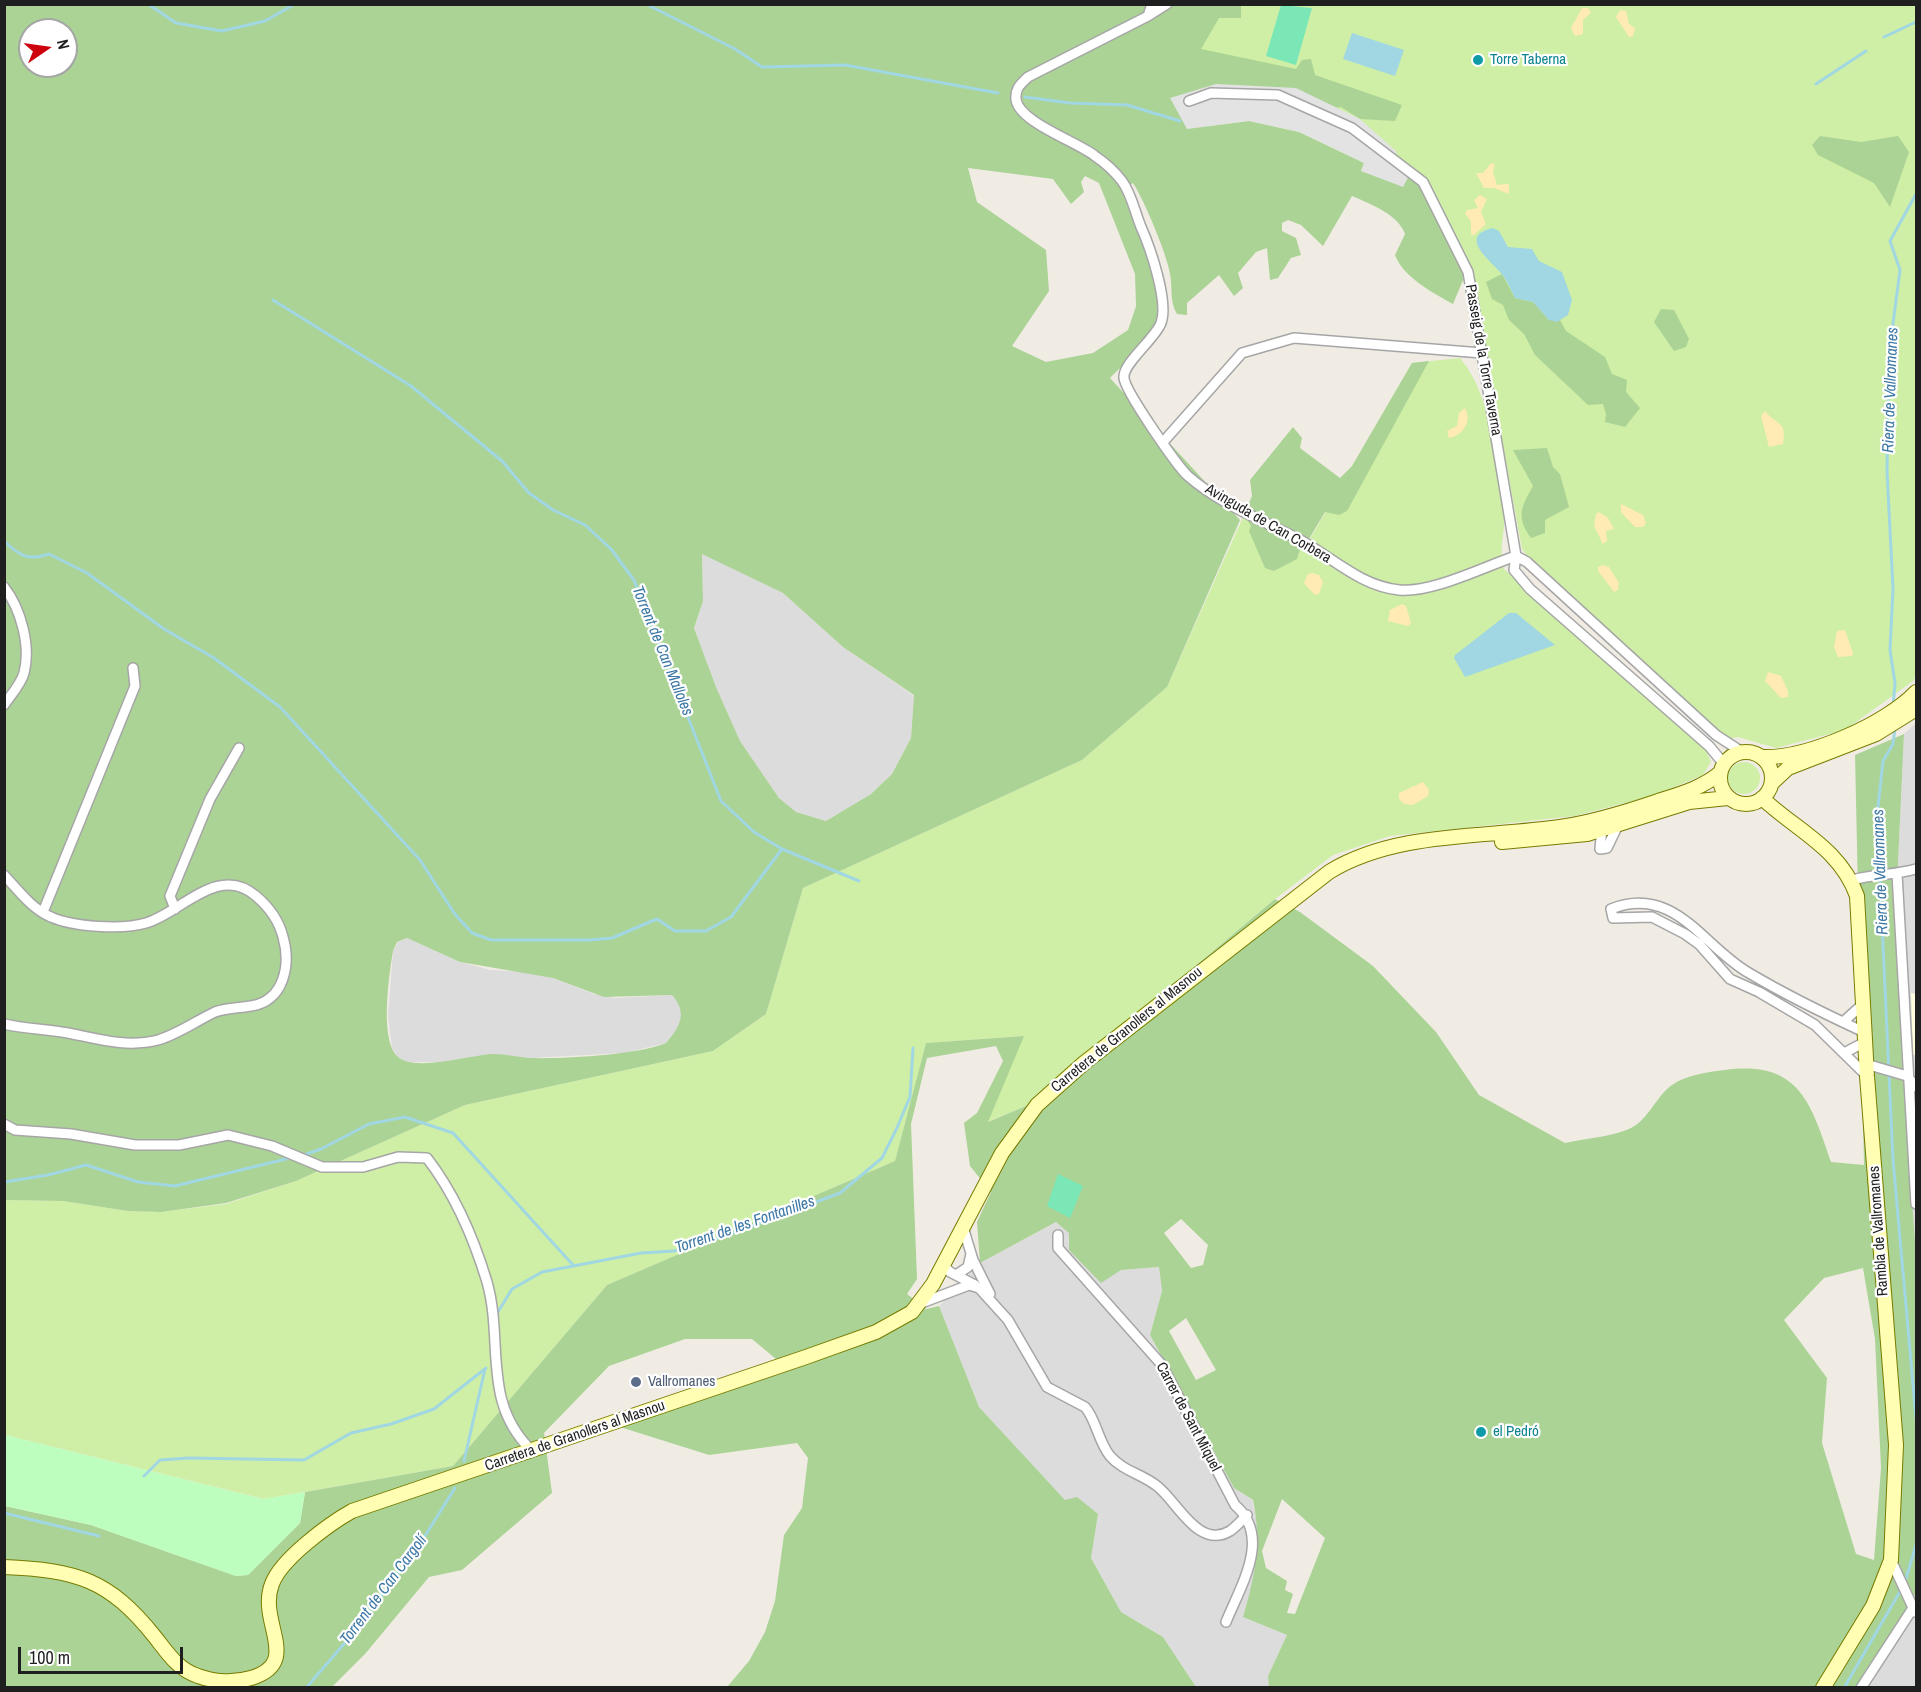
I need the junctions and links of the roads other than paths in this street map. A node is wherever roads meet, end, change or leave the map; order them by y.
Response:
1 (1152, 4) edge
2 (1167, 4) edge
3 (1148, 16) junction
4 (1189, 101) dead end
5 (1482, 353) junction
6 (1164, 441) junction
7 (1516, 556) junction
8 (4, 587) edge
9 (133, 668) dead end
10 (1917, 692) edge
11 (4, 705) edge
12 (1908, 710) edge
13 (1874, 729) junction
14 (239, 748) dead end
15 (1742, 752) junction
16 (1762, 758) junction
17 (1722, 769) junction
18 (1772, 783) junction
19 (1728, 798) junction
20 (1762, 798) junction
21 (1607, 817) junction
22 (1618, 825) junction
23 (1601, 830) junction
24 (1577, 836) junction
25 (1413, 844) junction
26 (1600, 849) junction
27 (1917, 869) edge
28 (1897, 874) junction
29 (4, 875) edge
30 (1851, 880) junction
31 (176, 909) junction
32 (43, 912) junction
33 (1863, 1004) junction
34 (1843, 1022) junction
35 (4, 1024) edge
36 (1865, 1037) junction
37 (1844, 1053) junction
38 (1867, 1070) junction
39 (1917, 1071) edge
40 (1907, 1076) junction
41 (1917, 1087) edge
42 (4, 1124) edge
43 (1917, 1204) edge
44 (963, 1227) junction
45 (1058, 1235) dead end
46 (972, 1253) junction
47 (943, 1265) junction
48 (956, 1275) junction
49 (979, 1288) junction
50 (994, 1302) junction
51 (919, 1304) junction
52 (532, 1451) junction
53 (1247, 1515) junction
54 (1891, 1560) junction
55 (4, 1567) edge
56 (1915, 1610) edge
57 (1226, 1622) dead end
58 (1823, 1688) edge
59 (1861, 1688) edge

1 - 3 street
2 - 3 street
3 - 6 street, Avinguda de Can Corbera
4 - 5 street, Passeig de la Torre Taverna
5 - 6 street
5 - 7 street, Passeig de la Torre Taverna
6 - 7 street, Avinguda de Can Corbera
7 - 15 street
7 - 17 street, Passeig de la Torre Taverna
8 - 11 street
9 - 32 street
10 - 12 main road
12 - 13 main road
13 - 16 main road
13 - 18 main road
14 - 31 street
15 - 16 main road
15 - 17 main road
16 - 18 main road
17 - 19 main road
17 - 21 main road, Carretera de Granollers al Masnou
18 - 20 main road
19 - 20 main road
19 - 22 main road, Carretera de Granollers al Masnou
20 - 30 main road, Rambla de Vallromanes
21 - 23 street
21 - 25 main road, Carretera de Granollers al Masnou
22 - 23 main road, Carretera de Granollers al Masnou
22 - 26 street
23 - 24 main road, Carretera de Granollers al Masnou
23 - 26 street
24 - 25 main road, Carretera de Granollers al Masnou
24 - 26 street
25 - 44 main road, Carretera de Granollers al Masnou
27 - 28 street
28 - 30 street
28 - 40 street
29 - 32 street
30 - 33 main road, Rambla de Vallromanes
31 - 32 street
31 - 35 street
33 - 34 street
33 - 36 main road, Rambla de Vallromanes
34 - 36 street
34 - 37 street
36 - 37 street
36 - 38 main road, Rambla de Vallromanes
37 - 38 street
38 - 40 street
38 - 54 main road, Rambla de Vallromanes
39 - 40 street
40 - 41 street
40 - 43 street
42 - 52 street
44 - 46 street
44 - 47 main road, Carretera de Granollers al Masnou
45 - 53 street, Carrer de Sant Miquel
46 - 48 street
46 - 50 street
47 - 48 street
47 - 51 main road, Carretera de Granollers al Masnou
48 - 49 street
49 - 50 street
49 - 51 street
50 - 53 street
51 - 52 main road, Carretera de Granollers al Masnou
52 - 55 main road, Carretera de Granollers al Masnou
53 - 57 street, Carrer de Sant Miquel
54 - 56 street
54 - 58 main road, Rambla de Vallromanes
56 - 59 street

